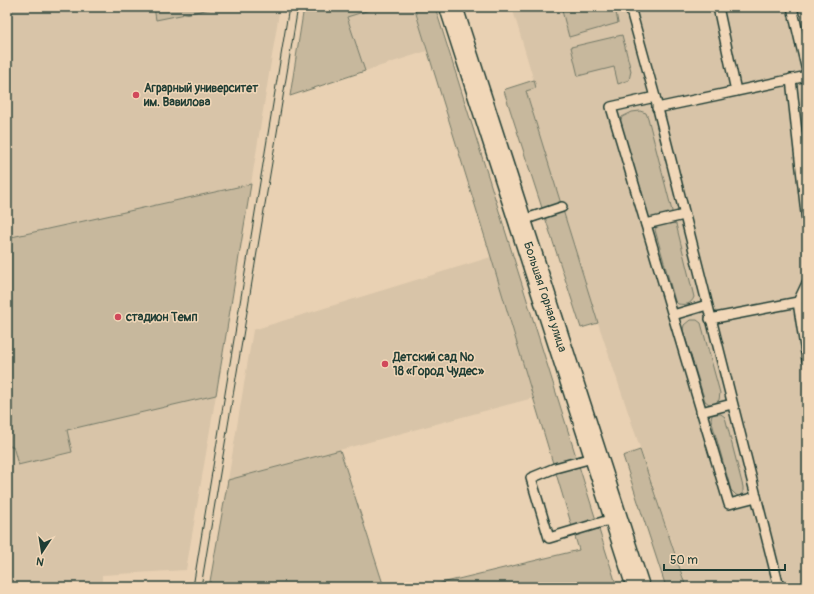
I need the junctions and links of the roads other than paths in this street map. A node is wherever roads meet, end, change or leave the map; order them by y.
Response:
1 (451, 7) edge
2 (630, 7) edge
3 (718, 7) edge
4 (792, 7) edge
5 (807, 71) edge
6 (807, 76) edge
7 (791, 79) junction
8 (736, 91) junction
9 (655, 97) junction
10 (658, 108) junction
11 (562, 207) dead end
12 (684, 215) junction
13 (520, 221) junction
14 (807, 222) edge
15 (646, 224) junction
16 (807, 283) edge
17 (798, 302) junction
18 (707, 305) junction
19 (673, 315) junction
20 (710, 318) junction
21 (807, 360) edge
22 (732, 404) junction
23 (701, 412) junction
24 (596, 457) junction
25 (756, 497) junction
26 (616, 518) junction
27 (638, 587) edge
28 (779, 587) edge

1 - 13 main road, Большая Горная улица
2 - 9 lane
3 - 8 lane
4 - 5 lane
6 - 7 lane
7 - 8 lane
7 - 14 lane
8 - 10 lane
9 - 10 lane
9 - 15 lane
10 - 12 lane
11 - 13 lane
12 - 15 lane
12 - 18 lane
13 - 24 main road, Большая Горная улица
15 - 19 lane
16 - 17 lane
17 - 20 lane
17 - 21 lane
18 - 19 lane
18 - 20 lane
19 - 23 lane
20 - 22 lane
22 - 23 lane
22 - 25 lane
23 - 25 lane
24 - 26 main road, Большая Горная улица
24 - 26 lane
25 - 28 lane
26 - 27 main road, Большая Горная улица

